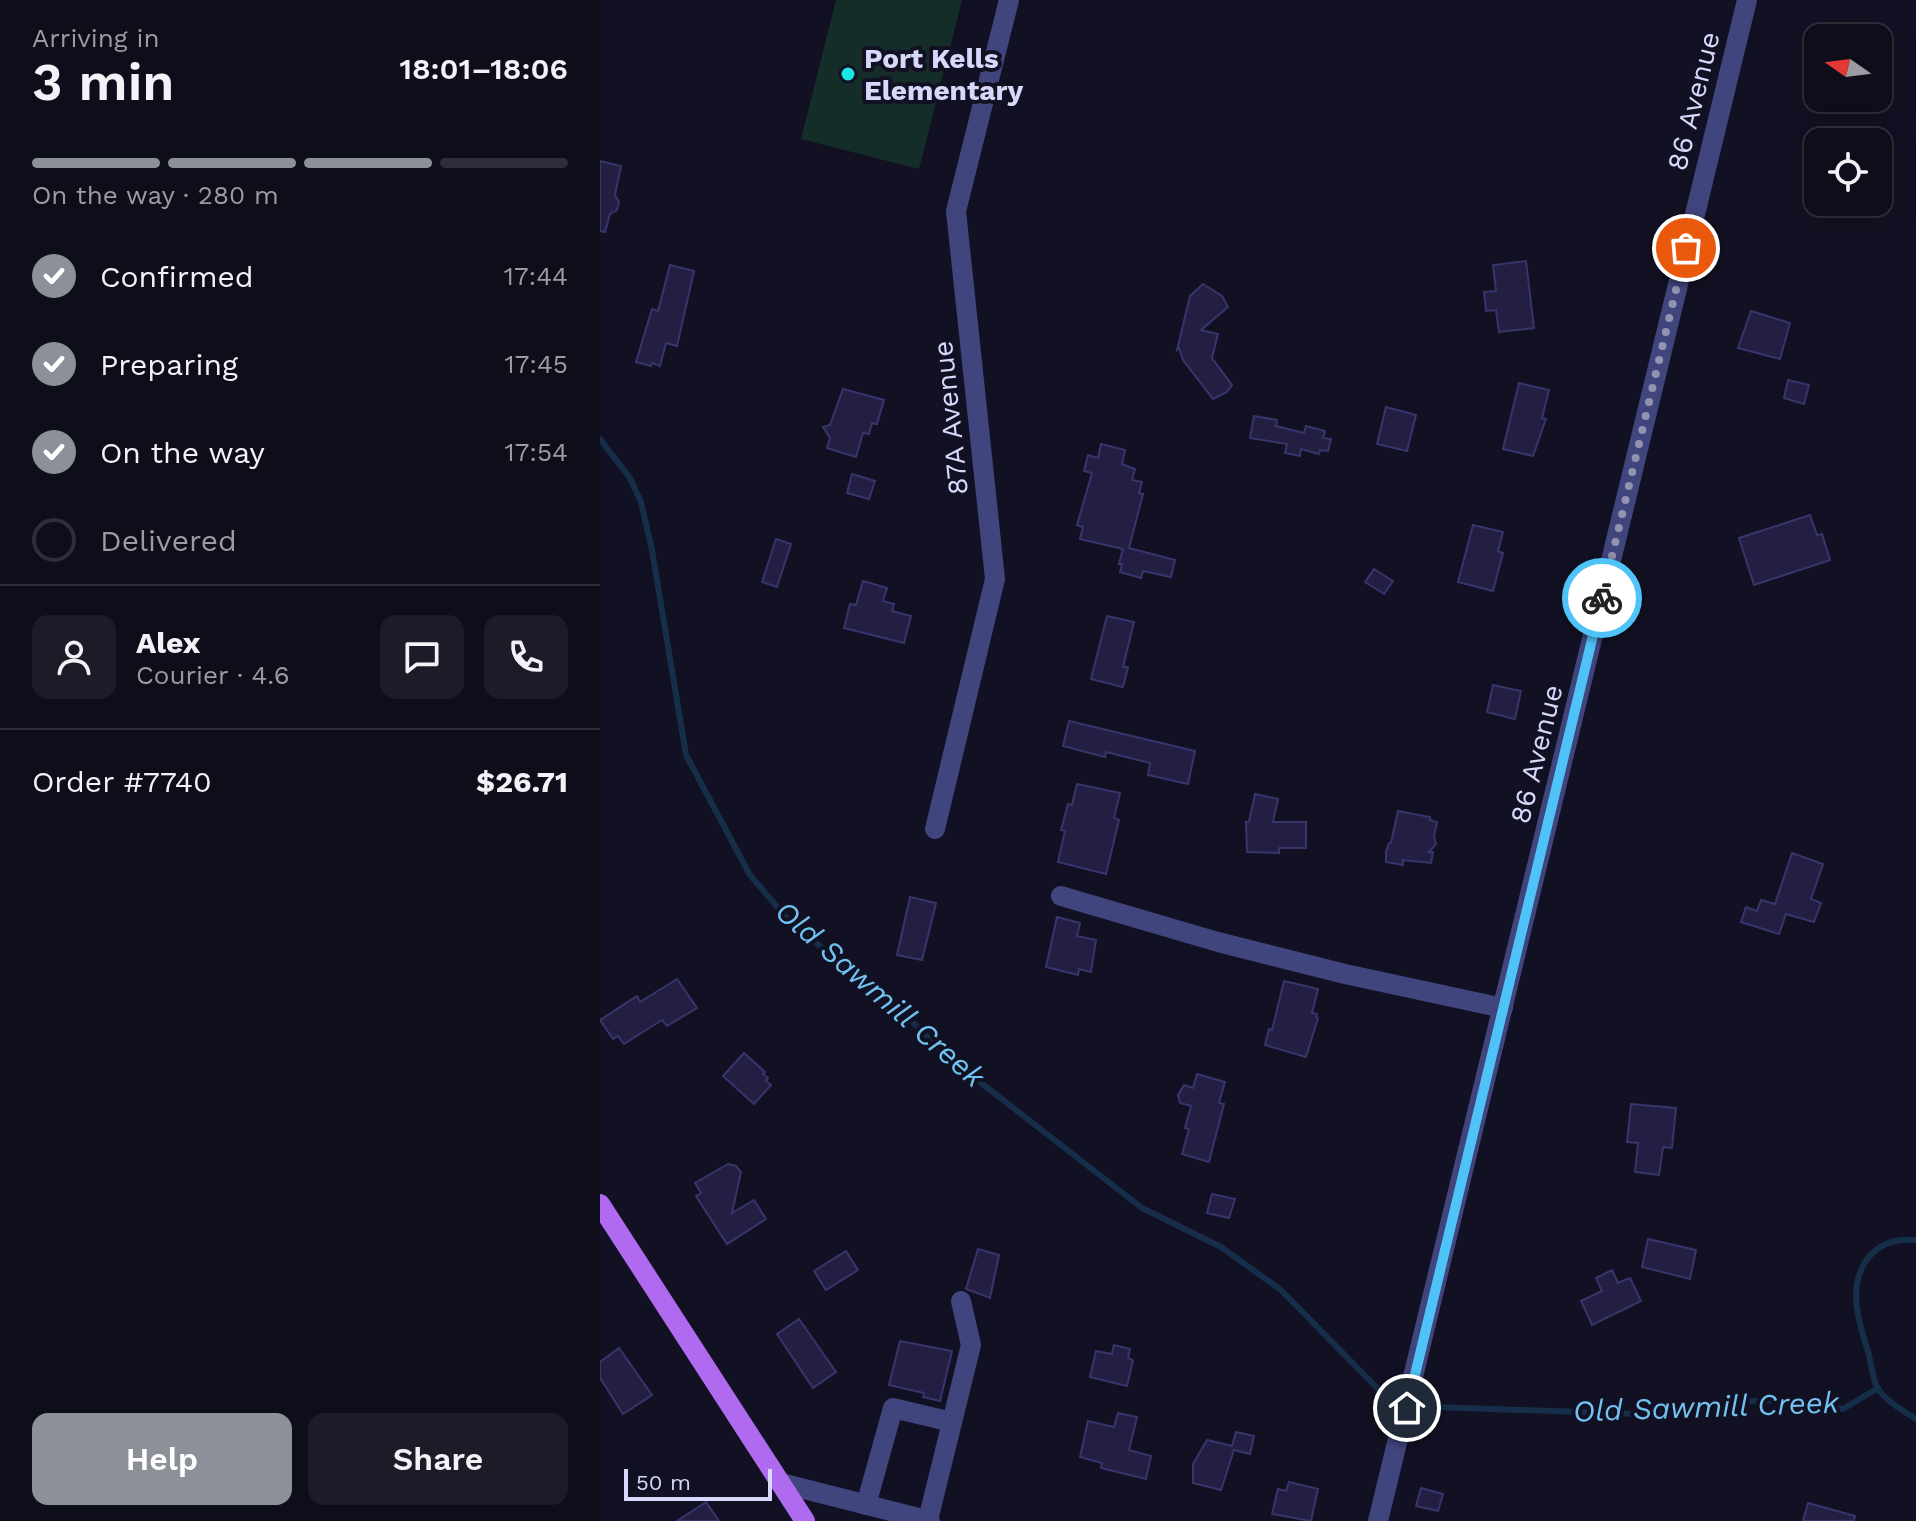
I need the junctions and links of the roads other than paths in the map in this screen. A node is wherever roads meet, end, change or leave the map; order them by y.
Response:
1 (1009, 0) edge
2 (1747, 0) edge
3 (935, 829) dead end
4 (1061, 896) dead end
5 (1503, 1008) junction
6 (600, 1204) edge
7 (961, 1301) dead end
8 (952, 1422) junction
9 (781, 1483) junction
10 (866, 1505) junction
11 (805, 1521) edge
12 (929, 1521) edge
13 (1378, 1521) edge

1 - 3 street, 87A Avenue
2 - 5 street, 86 Avenue
4 - 5 street
5 - 13 street, 86 Avenue
6 - 9 main road
7 - 8 street
8 - 10 street
8 - 12 street
9 - 10 street
9 - 11 main road
10 - 12 street

